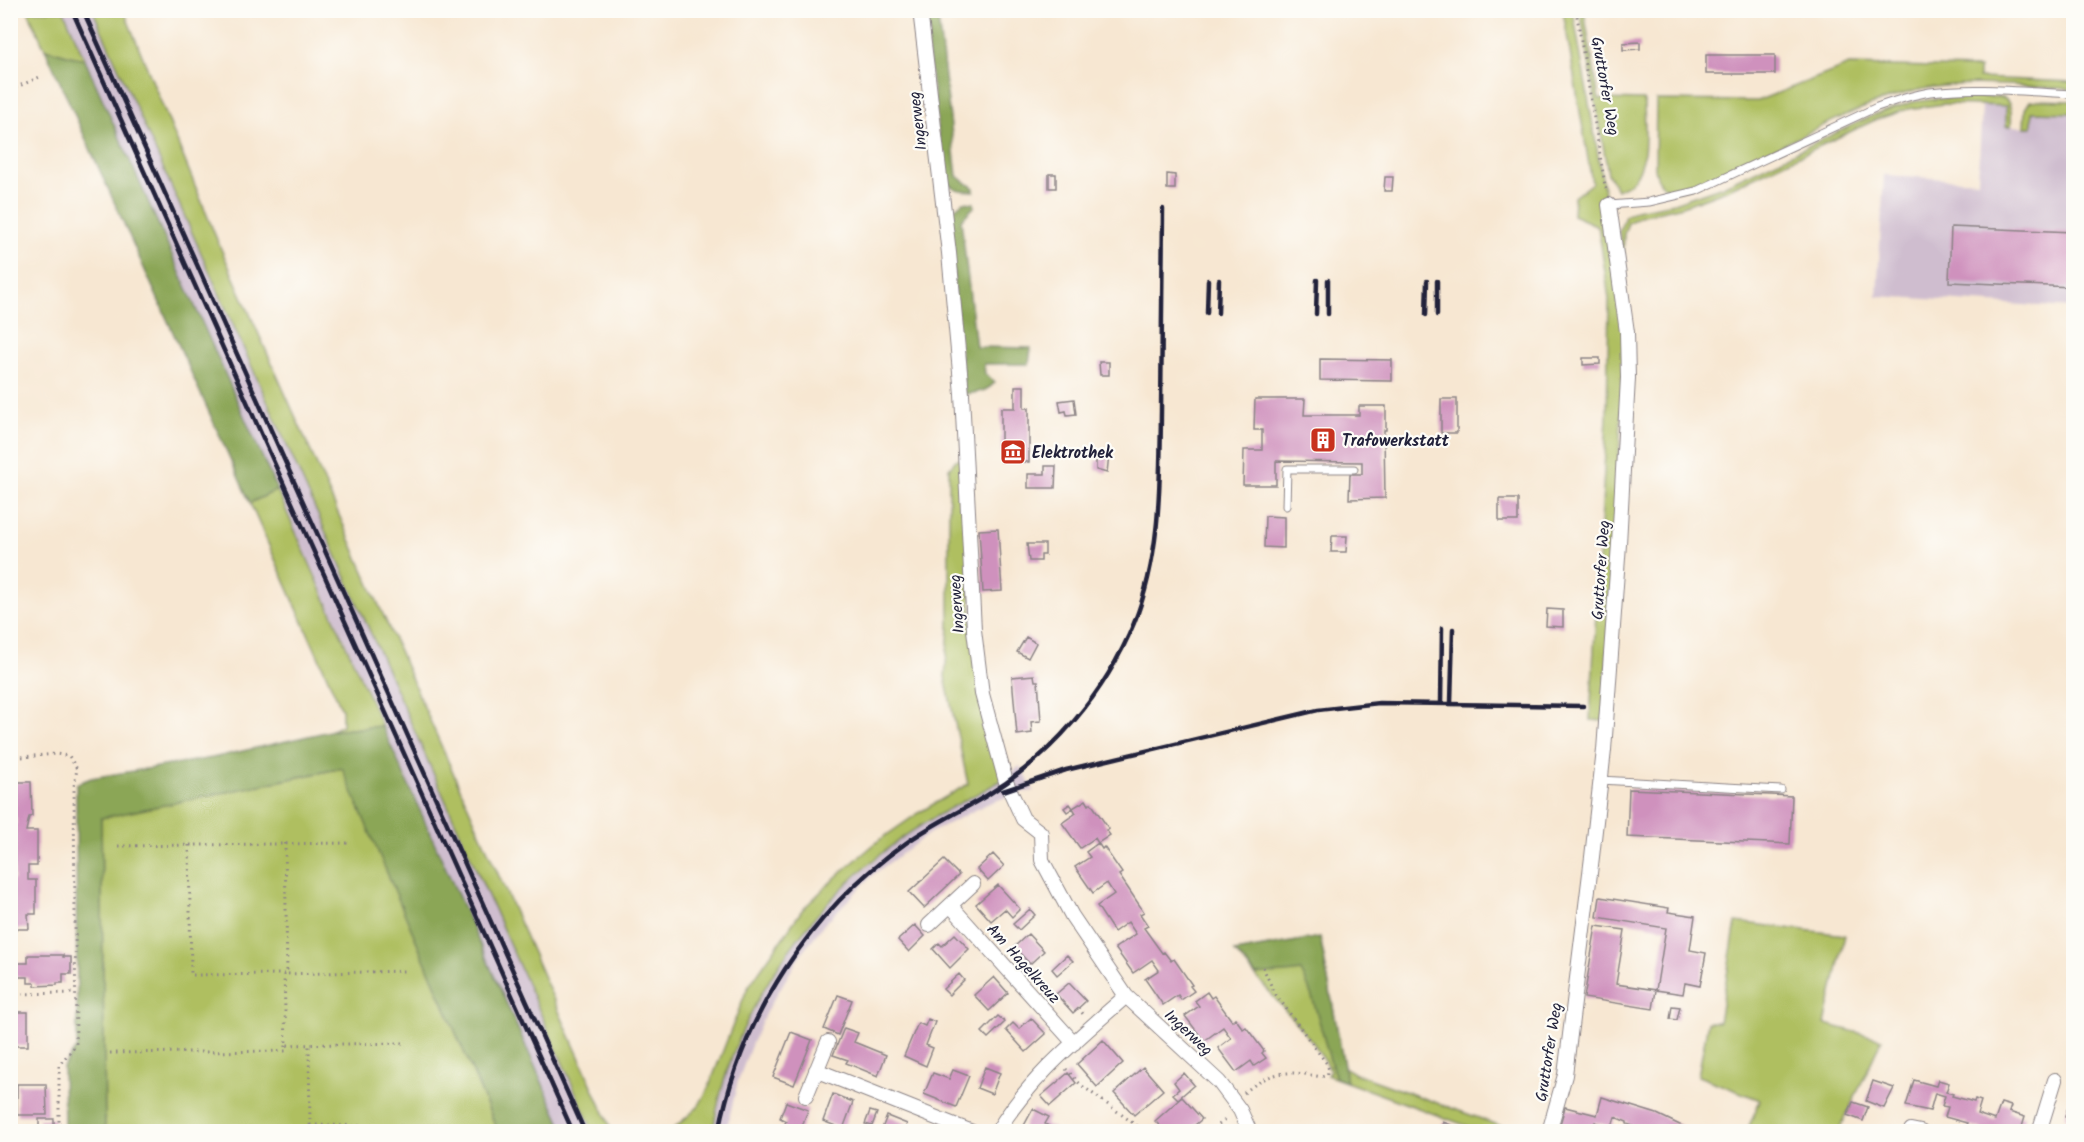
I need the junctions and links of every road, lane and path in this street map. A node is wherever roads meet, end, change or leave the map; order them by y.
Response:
1 (920, 10) edge
2 (1576, 10) edge
3 (42, 76) dead end
4 (10, 90) edge
5 (2073, 94) edge
6 (1609, 205) junction
7 (1354, 469) dead end
8 (1286, 506) dead end
9 (10, 758) edge
10 (1600, 780) junction
11 (1781, 790) dead end
12 (285, 843) junction
13 (350, 843) dead end
14 (189, 844) junction
15 (118, 846) dead end
16 (973, 884) dead end
17 (951, 906) junction
18 (930, 925) dead end
19 (1262, 965) dead end
20 (406, 972) dead end
21 (286, 974) junction
22 (76, 993) junction
23 (10, 994) edge
24 (1126, 996) junction
25 (828, 1042) dead end
26 (403, 1043) dead end
27 (1074, 1043) junction
28 (286, 1045) junction
29 (309, 1046) junction
30 (110, 1053) dead end
31 (1056, 1059) junction
32 (816, 1070) junction
33 (2055, 1080) dead end
34 (806, 1096) dead end
35 (1237, 1106) junction
36 (310, 1125) junction
37 (10, 1130) edge
38 (15, 1131) edge
39 (59, 1131) edge
40 (138, 1131) edge
41 (173, 1131) edge
42 (298, 1131) edge
43 (449, 1131) edge
44 (972, 1131) edge
45 (997, 1131) edge
46 (1156, 1131) edge
47 (1209, 1131) edge
48 (1250, 1131) edge
49 (1549, 1131) edge
50 (2039, 1131) edge

1 - 24 street, Ingerweg
2 - 6 path, Gruttorfer Weg
3 - 4 path
5 - 6 lane
6 - 10 street, Gruttorfer Weg
7 - 8 lane
9 - 22 path
10 - 11 lane
10 - 49 street, Gruttorfer Weg
12 - 13 path
12 - 14 path
12 - 21 path
14 - 15 path
14 - 21 path
16 - 17 street
17 - 18 street
17 - 27 street, Am Hagelkreuz
19 - 35 path
20 - 21 path
21 - 28 path
22 - 23 path
22 - 39 path
24 - 27 street
24 - 35 street, Ingerweg
25 - 32 street
26 - 29 path
27 - 31 street
28 - 29 path
28 - 30 path
29 - 36 path
31 - 45 street
31 - 46 path
32 - 34 street
32 - 44 street
33 - 50 street
35 - 47 path
35 - 48 street, Ingerweg
36 - 42 path
36 - 43 path
37 - 38 street
40 - 41 path
41 - 42 path

